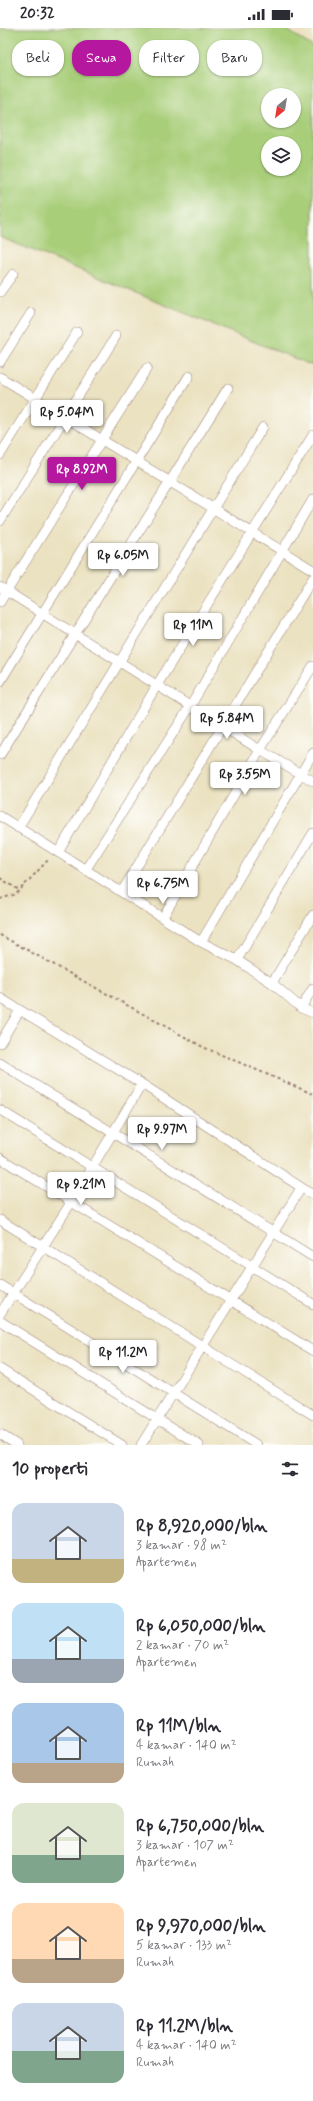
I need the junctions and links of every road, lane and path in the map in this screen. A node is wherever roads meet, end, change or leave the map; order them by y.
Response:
1 (13, 274) dead end
2 (0, 292) edge
3 (31, 313) dead end
4 (77, 332) dead end
5 (116, 336) dead end
6 (0, 362) edge
7 (147, 368) dead end
8 (189, 376) dead end
9 (0, 377) edge
10 (228, 388) dead end
11 (35, 399) junction
12 (65, 417) junction
13 (263, 427) dead end
14 (313, 434) edge
15 (102, 440) junction
16 (0, 455) edge
17 (136, 461) junction
18 (170, 482) junction
19 (313, 499) edge
20 (213, 509) junction
21 (0, 521) edge
22 (252, 532) junction
23 (281, 550) junction
24 (313, 570) edge
25 (313, 578) edge
26 (4, 589) edge
27 (0, 602) edge
28 (42, 613) junction
29 (76, 634) junction
30 (120, 662) junction
31 (313, 666) edge
32 (0, 682) edge
33 (157, 685) junction
34 (190, 705) junction
35 (223, 727) junction
36 (260, 750) junction
37 (313, 753) edge
38 (0, 755) edge
39 (300, 773) junction
40 (313, 781) edge
41 (0, 816) edge
42 (18, 828) junction
43 (313, 833) edge
44 (59, 851) junction
45 (86, 869) junction
46 (0, 878) edge
47 (19, 890) junction
48 (122, 891) junction
49 (0, 899) edge
50 (313, 915) edge
51 (162, 917) junction
52 (0, 935) edge
53 (201, 942) junction
54 (237, 960) junction
55 (272, 984) junction
56 (313, 988) edge
57 (0, 998) edge
58 (301, 1008) junction
59 (20, 1010) junction
60 (313, 1013) edge
61 (0, 1043) edge
62 (0, 1063) edge
63 (142, 1084) junction
64 (313, 1094) edge
65 (0, 1110) edge
66 (113, 1132) junction
67 (0, 1158) edge
68 (92, 1167) junction
69 (301, 1188) junction
70 (313, 1195) edge
71 (72, 1202) junction
72 (0, 1220) edge
73 (273, 1232) junction
74 (43, 1246) junction
75 (313, 1257) edge
76 (252, 1266) junction
77 (0, 1285) edge
78 (13, 1293) junction
79 (232, 1300) junction
80 (313, 1304) edge
81 (0, 1314) edge
82 (0, 1321) edge
83 (202, 1346) junction
84 (313, 1351) edge
85 (0, 1369) edge
86 (173, 1392) junction
87 (313, 1415) edge
88 (157, 1419) junction
89 (0, 1434) edge
90 (17, 1445) edge
91 (122, 1445) edge
92 (141, 1445) edge
93 (199, 1445) edge
94 (257, 1445) edge

1 - 2 street
3 - 6 street
4 - 11 street
5 - 12 street
7 - 15 street
8 - 17 street
9 - 11 street
10 - 18 street
11 - 12 street
11 - 16 street
12 - 15 street
12 - 21 street
13 - 20 street
14 - 22 street
15 - 17 street
15 - 26 street
17 - 18 street
17 - 28 street
18 - 20 street
18 - 29 street
19 - 23 street
20 - 22 street
20 - 30 street
22 - 23 street
22 - 33 street
23 - 24 street
23 - 34 street
25 - 35 street
26 - 27 street
26 - 28 street
28 - 29 street
28 - 32 street
29 - 30 street
29 - 38 street
30 - 33 street
30 - 42 street
31 - 36 street
33 - 34 street
33 - 44 street
34 - 35 street
34 - 45 street
35 - 36 street
35 - 48 street
36 - 39 street
36 - 51 street
37 - 39 street
39 - 40 street
39 - 53 street
41 - 42 street
42 - 44 street
43 - 54 street
44 - 45 street
44 - 47 path
45 - 48 street
46 - 47 path
47 - 49 path
48 - 51 street
50 - 55 street
51 - 53 street
52 - 64 path
53 - 54 street
54 - 55 street
55 - 58 street
56 - 58 street
57 - 59 street
58 - 60 street
59 - 61 street
59 - 63 street
62 - 66 street
63 - 66 street
63 - 69 street
65 - 68 street
66 - 68 street
66 - 73 street
67 - 71 street
68 - 71 street
68 - 76 street
69 - 70 street
69 - 73 street
71 - 74 street
71 - 79 street
72 - 74 street
73 - 75 street
73 - 76 street
74 - 78 street
74 - 83 street
76 - 79 street
76 - 80 street
77 - 78 street
78 - 81 street
78 - 86 street
79 - 83 street
79 - 84 street
82 - 88 street
83 - 86 street
83 - 87 street
85 - 91 street
86 - 88 street
86 - 94 street
88 - 92 street
88 - 93 street
89 - 90 street

